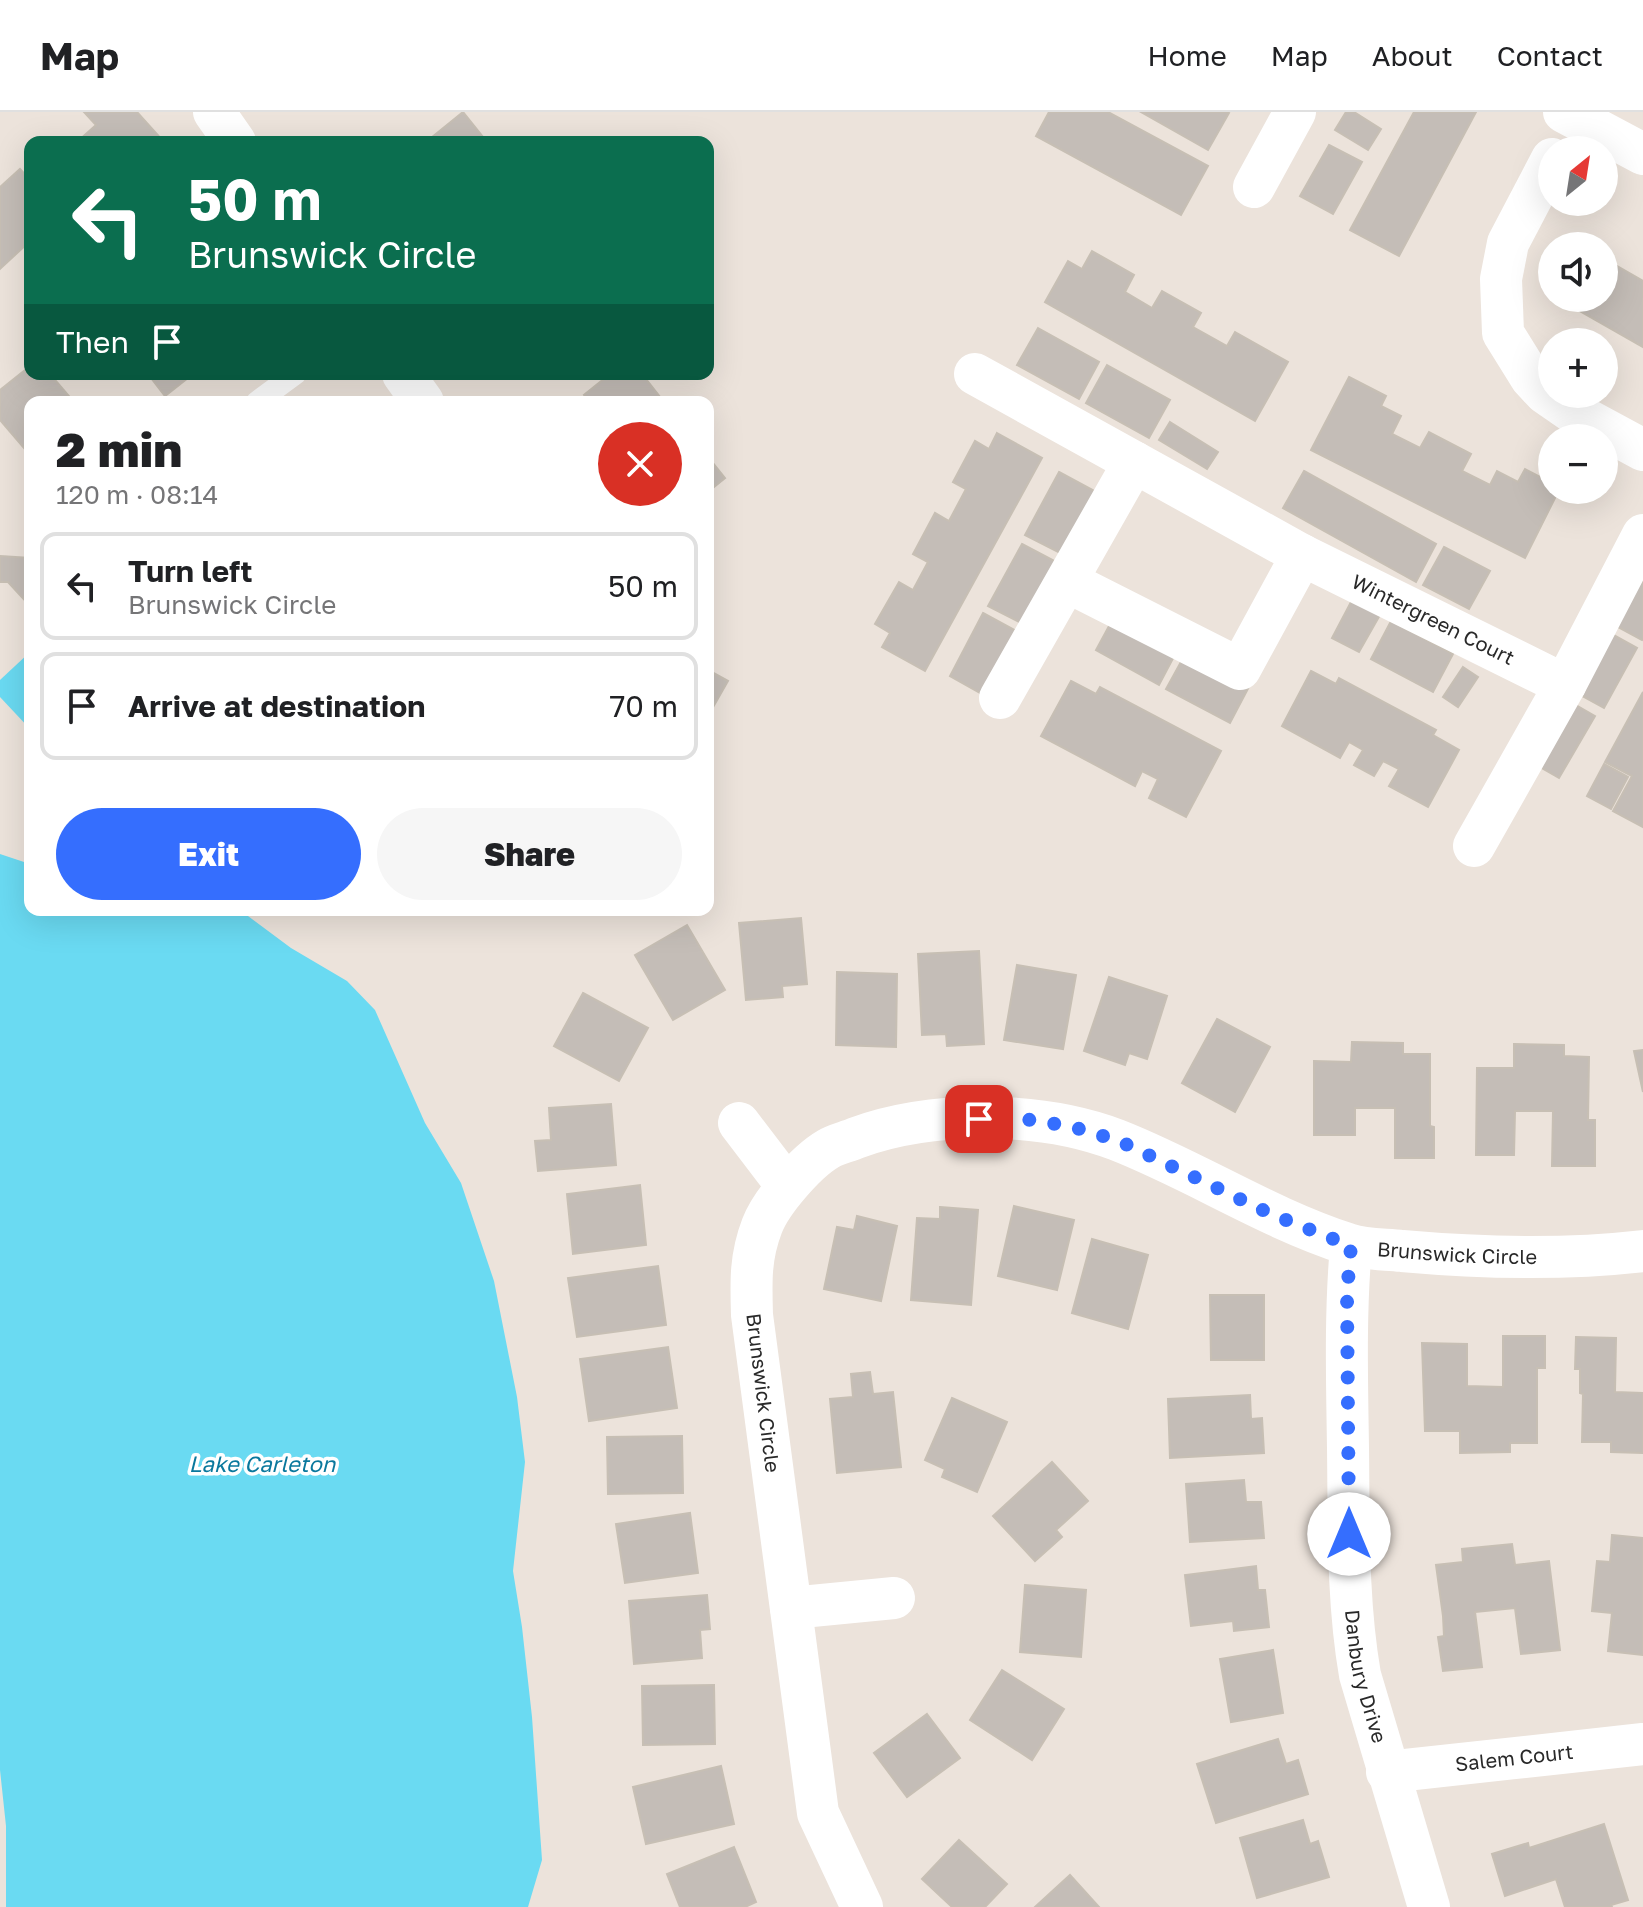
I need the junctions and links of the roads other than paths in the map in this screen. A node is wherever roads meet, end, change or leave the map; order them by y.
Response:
1 (214, 112) edge
2 (1295, 112) edge
3 (1568, 123) edge
4 (231, 136) edge
5 (1643, 154) edge
6 (1538, 186) edge
7 (1254, 187) dead end
8 (975, 374) dead end
9 (287, 380) edge
10 (265, 396) edge
11 (1643, 450) edge
12 (1134, 462) junction
13 (1643, 535) edge
14 (1302, 555) junction
15 (1068, 582) junction
16 (1565, 685) junction
17 (1000, 698) dead end
18 (1474, 846) dead end
19 (739, 1123) dead end
20 (787, 1186) junction
21 (1351, 1246) junction
22 (1643, 1251) edge
23 (894, 1598) dead end
24 (791, 1608) junction
25 (1643, 1744) edge
26 (1387, 1772) junction
27 (862, 1907) edge
28 (1429, 1907) edge

1 - 4 street
2 - 7 street
3 - 5 street
6 - 11 street
8 - 12 street, Wintergreen Court
9 - 10 lane
12 - 14 street, Wintergreen Court
12 - 15 street
13 - 16 street
14 - 15 street
14 - 16 street, Wintergreen Court
15 - 17 street
16 - 18 street
19 - 20 street
20 - 21 street, Brunswick Circle
20 - 24 street, Brunswick Circle
21 - 22 street, Brunswick Circle
21 - 26 street, Danbury Drive
23 - 24 street
24 - 27 street, Brunswick Circle
25 - 26 street, Salem Court
26 - 28 street, Danbury Drive

